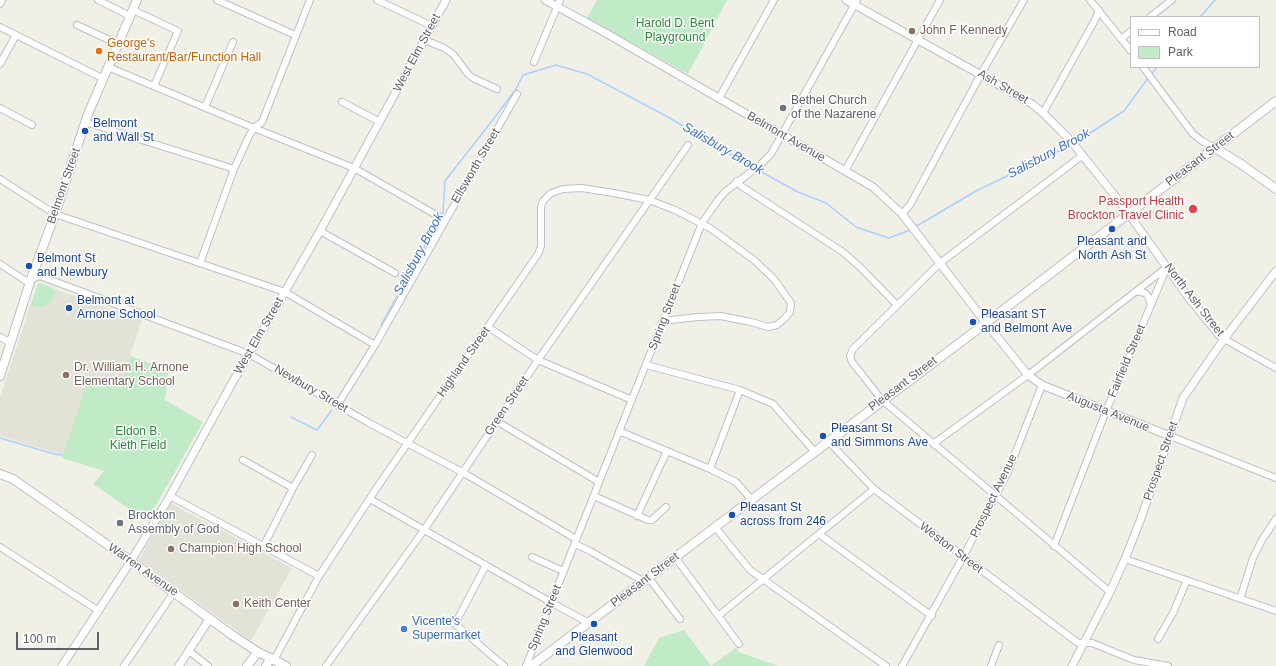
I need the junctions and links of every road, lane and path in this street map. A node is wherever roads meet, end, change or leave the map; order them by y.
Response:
1 (2, 0) edge
2 (98, 0) edge
3 (138, 0) edge
4 (217, 0) edge
5 (310, 0) edge
6 (377, 0) edge
7 (446, 0) edge
8 (545, 0) edge
9 (774, 0) edge
10 (846, 0) edge
11 (940, 0) edge
12 (1024, 0) edge
13 (1090, 0) edge
14 (1172, 0) edge
15 (856, 2) edge
16 (559, 3) edge
17 (0, 4) edge
18 (1099, 10) junction
19 (131, 13) junction
20 (1151, 16) edge
21 (77, 25) dead end
22 (432, 26) junction
23 (0, 27) edge
24 (1130, 33) edge
25 (16, 35) junction
26 (295, 35) junction
27 (917, 39) junction
28 (1121, 39) junction
29 (425, 40) junction
30 (233, 42) dead end
31 (118, 44) junction
32 (1130, 50) edge
33 (534, 62) dead end
34 (0, 64) edge
35 (108, 67) junction
36 (1144, 68) edge
37 (981, 74) junction
38 (102, 78) junction
39 (154, 86) junction
40 (497, 89) dead end
41 (517, 94) dead end
42 (719, 98) junction
43 (1276, 101) edge
44 (342, 102) dead end
45 (205, 106) junction
46 (0, 108) edge
47 (1043, 113) junction
48 (85, 122) junction
49 (380, 122) junction
50 (32, 125) dead end
51 (254, 128) junction
52 (782, 135) junction
53 (688, 145) dead end
54 (1215, 148) junction
55 (1082, 156) junction
56 (354, 168) junction
57 (234, 169) junction
58 (846, 171) junction
59 (0, 179) edge
60 (737, 181) junction
61 (1276, 189) edge
62 (649, 200) junction
63 (55, 214) junction
64 (902, 214) junction
65 (1127, 214) junction
66 (442, 218) junction
67 (702, 223) junction
68 (320, 231) junction
69 (200, 263) junction
70 (940, 263) junction
71 (0, 264) edge
72 (1167, 267) junction
73 (1276, 271) edge
74 (395, 273) dead end
75 (31, 279) junction
76 (285, 292) junction
77 (1135, 292) junction
78 (1151, 304) junction
79 (898, 305) junction
80 (663, 319) junction
81 (986, 323) junction
82 (488, 327) junction
83 (0, 337) edge
84 (1224, 339) junction
85 (11, 343) junction
86 (375, 345) junction
87 (249, 354) junction
88 (538, 360) junction
89 (646, 365) junction
90 (1276, 368) edge
91 (1028, 375) junction
92 (0, 376) edge
93 (1042, 385) junction
94 (740, 390) junction
95 (632, 400) junction
96 (882, 400) junction
97 (338, 404) junction
98 (1106, 411) junction
99 (498, 422) junction
100 (620, 431) junction
101 (1170, 436) junction
102 (828, 441) junction
103 (408, 444) junction
104 (933, 444) junction
105 (667, 451) junction
106 (814, 451) junction
107 (312, 455) dead end
108 (243, 460) dead end
109 (710, 469) junction
110 (462, 472) junction
111 (0, 474) edge
112 (1276, 478) edge
113 (599, 482) junction
114 (293, 488) junction
115 (874, 489) junction
116 (170, 496) junction
117 (594, 496) junction
118 (995, 496) junction
119 (370, 499) junction
120 (751, 499) junction
121 (666, 507) dead end
122 (637, 516) junction
123 (1276, 519) edge
124 (715, 527) junction
125 (424, 530) junction
126 (819, 534) junction
127 (576, 542) junction
128 (1054, 546) junction
129 (0, 547) edge
130 (263, 547) junction
131 (532, 557) dead end
132 (675, 557) junction
133 (963, 558) junction
134 (1125, 559) junction
135 (131, 561) junction
136 (486, 566) junction
137 (563, 571) junction
138 (319, 576) junction
139 (646, 579) junction
140 (765, 579) junction
141 (1187, 580) junction
142 (174, 592) junction
143 (1110, 592) junction
144 (1240, 599) junction
145 (552, 603) junction
146 (99, 611) junction
147 (1276, 611) edge
148 (718, 616) junction
149 (932, 616) junction
150 (210, 618) junction
151 (680, 619) dead end
152 (589, 622) junction
153 (1158, 639) dead end
154 (1084, 642) junction
155 (739, 644) dead end
156 (999, 645) dead end
157 (189, 651) junction
158 (258, 652) junction
159 (272, 659) junction
160 (62, 666) edge
161 (124, 666) edge
162 (179, 666) edge
163 (208, 666) edge
164 (247, 666) edge
165 (266, 666) edge
166 (286, 666) edge
167 (326, 666) edge
168 (504, 666) edge
169 (526, 666) edge
170 (531, 666) edge
171 (886, 666) edge
172 (902, 666) edge
173 (991, 666) edge
174 (1072, 666) edge
175 (1168, 666) edge

1 - 17 street
2 - 19 street
3 - 19 main road, Belmont Street
4 - 26 street
5 - 26 street
6 - 22 street
7 - 22 street, West Elm Street
8 - 16 street, Belmont Avenue
9 - 42 street
10 - 15 street, Ash Street
11 - 27 street
12 - 37 street
13 - 18 street
14 - 20 street
15 - 27 street, Ash Street
15 - 52 street, Spring Street
16 - 33 street
16 - 42 street, Belmont Avenue
18 - 28 street
18 - 47 street
19 - 31 main road, Belmont Street
19 - 39 street
21 - 31 street
22 - 29 street, West Elm Street
23 - 25 street
24 - 28 street
25 - 34 street
25 - 38 street
26 - 51 street
27 - 37 street, Ash Street
27 - 58 street
28 - 32 street
29 - 40 street
29 - 49 street, West Elm Street
30 - 45 street
31 - 35 main road, Belmont Street
35 - 38 main road, Belmont Street
35 - 39 street
36 - 54 street
37 - 47 street, Ash Street
37 - 64 street
38 - 48 main road, Belmont Street
39 - 45 street
41 - 66 street, Ellsworth Street
42 - 52 street, Belmont Avenue
43 - 54 main road, Pleasant Street
44 - 49 street
45 - 51 street
46 - 50 street
47 - 55 street, Ash Street
48 - 57 street
48 - 63 main road, Belmont Street
49 - 56 street, West Elm Street
51 - 56 street
51 - 57 street
52 - 58 street, Belmont Avenue
52 - 60 street, Spring Street
53 - 62 street, Green Street
54 - 61 main road
54 - 65 main road, Pleasant Street
55 - 65 street, Ash Street
55 - 70 street
56 - 66 street
56 - 68 street, West Elm Street
57 - 69 street
58 - 64 street, Belmont Avenue
59 - 63 street
60 - 67 street, Spring Street
60 - 79 street
62 - 67 street, Highland Street
62 - 82 street, Highland Street
62 - 88 street, Green Street
63 - 69 street
63 - 75 main road, Belmont Street
64 - 70 street, Belmont Avenue
65 - 72 street, North Ash Street
65 - 81 main road, Pleasant Street
66 - 86 street, Ellsworth Street
67 - 80 street, Spring Street
67 - 80 street, Highland Street
68 - 74 street
68 - 76 street, West Elm Street
69 - 76 street
70 - 79 street
70 - 81 street, Belmont Avenue
71 - 75 street, Newbury Street
72 - 77 street
72 - 78 street, Fairfield Street
72 - 84 street, North Ash Street
73 - 84 street, Prospect Street
75 - 85 main road, Belmont Street
75 - 87 street, Newbury Street
76 - 86 street
76 - 87 street, West Elm Street
77 - 78 street
77 - 91 street
78 - 98 street, Fairfield Street
79 - 96 street
80 - 89 street, Spring Street
81 - 91 street, Augusta Avenue
81 - 96 main road, Pleasant Street
82 - 88 street
82 - 103 street, Highland Street
83 - 85 street
84 - 90 street, North Ash Street
84 - 101 street, Prospect Street
85 - 92 main road, Belmont Street
86 - 97 street, Ellsworth Street
87 - 97 street, Newbury Street
87 - 116 street, West Elm Street
88 - 95 street
88 - 99 street, Green Street
89 - 94 street
89 - 95 street, Spring Street
91 - 93 street, Augusta Avenue
91 - 104 street
93 - 98 street, Augusta Avenue
93 - 118 street, Prospect Avenue
94 - 106 street
94 - 109 street
95 - 100 street, Spring Street
96 - 102 main road, Pleasant Street
96 - 104 street
97 - 103 street, Newbury Street
98 - 101 street, Augusta Avenue
98 - 128 street, Fairfield Street
99 - 110 street, Green Street
99 - 113 street
100 - 105 street
100 - 113 street, Spring Street
101 - 112 street, Augusta Avenue
101 - 134 street, Prospect Street
102 - 106 main road, Pleasant Street
102 - 115 street, Weston Street
103 - 110 street, Newbury Street
103 - 119 street, Highland Street
104 - 118 street
105 - 109 street
105 - 122 street
106 - 120 main road, Pleasant Street
107 - 114 street
108 - 114 street
109 - 120 street
110 - 125 street, Green Street
110 - 127 street, Newbury Street
111 - 135 main road, Warren Avenue
113 - 117 street, Spring Street
114 - 130 street
115 - 126 street
115 - 133 street, Weston Street
116 - 130 street
116 - 135 street, West Elm Street
117 - 122 street
117 - 127 street, Spring Street
118 - 128 street
118 - 133 street, Prospect Avenue
119 - 125 street
119 - 138 street, Highland Street
120 - 124 main road, Pleasant Street
121 - 122 street
123 - 144 street
124 - 132 main road, Pleasant Street
124 - 140 street
125 - 136 street
125 - 167 street, Green Street
126 - 140 street
126 - 149 street
127 - 137 street, Spring Street
127 - 139 street, Newbury Street
128 - 143 street
129 - 146 street
130 - 138 street
131 - 137 street
132 - 139 main road, Pleasant Street
132 - 148 street
133 - 149 street, Prospect Avenue
133 - 154 street, Weston Street
134 - 141 street
134 - 143 street, Prospect Street
135 - 142 main road, Warren Avenue
135 - 146 street, West Elm Street
136 - 145 street
136 - 168 street
137 - 145 street, Spring Street
138 - 159 street, Highland Street
139 - 151 street
139 - 152 main road, Pleasant Street
140 - 148 street
140 - 171 street
141 - 144 street
141 - 153 street
142 - 150 main road, Warren Avenue
142 - 161 street
143 - 154 street, Prospect Street
144 - 147 street
145 - 152 street
145 - 169 street, Spring Street
146 - 160 street, West Elm Street
148 - 155 street
149 - 172 street, Prospect Avenue
150 - 157 street
150 - 158 main road, Warren Avenue
152 - 170 main road, Pleasant Street
154 - 174 street, Prospect Street
154 - 175 street, Weston Street
156 - 173 street
157 - 162 street
157 - 163 street
158 - 159 main road, Warren Avenue
158 - 164 main road
159 - 165 main road
159 - 166 main road, Warren Avenue

